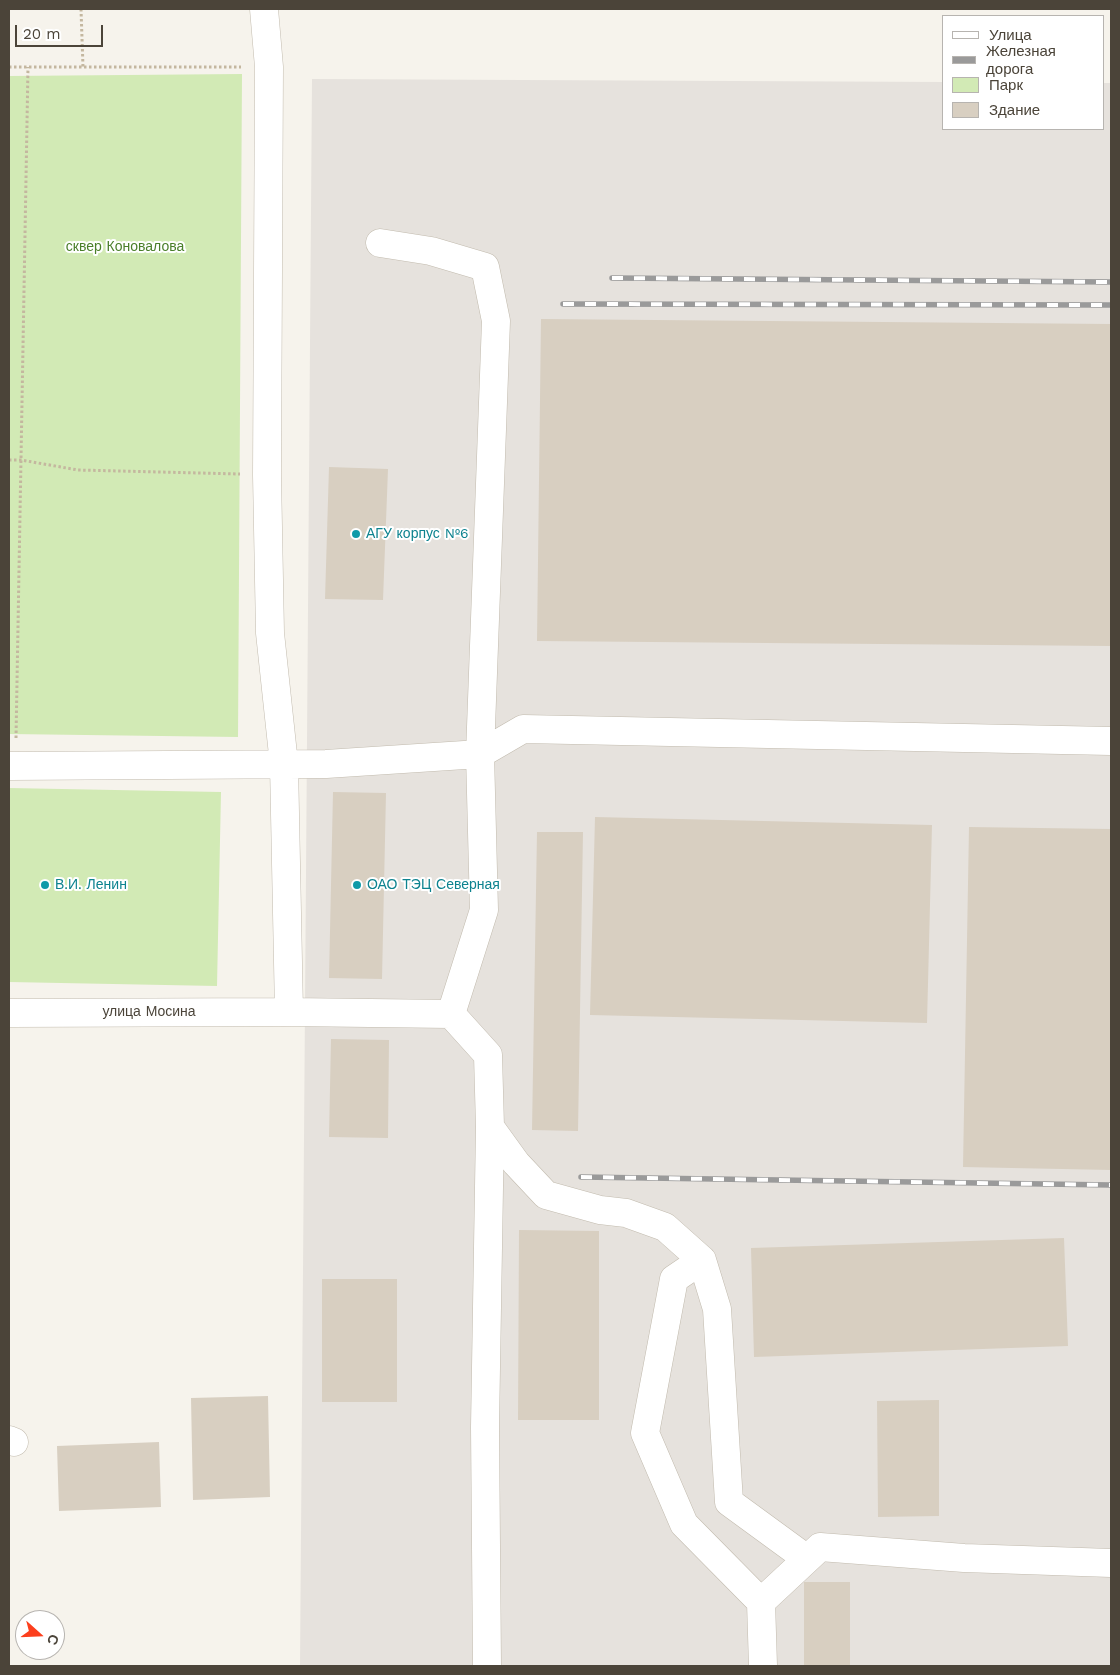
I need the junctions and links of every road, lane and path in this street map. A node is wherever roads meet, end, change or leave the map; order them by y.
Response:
1 (81, 9) edge
2 (264, 9) edge
3 (9, 67) edge
4 (28, 67) junction
5 (83, 67) junction
6 (270, 67) junction
7 (380, 243) dead end
8 (9, 460) edge
9 (21, 460) junction
10 (267, 475) junction
11 (1111, 741) edge
12 (480, 754) junction
13 (284, 764) junction
14 (12, 766) edge
15 (289, 1012) junction
16 (9, 1013) edge
17 (452, 1014) junction
18 (490, 1127) junction
19 (702, 1260) junction
20 (807, 1559) junction
21 (1111, 1563) edge
22 (761, 1602) junction
23 (487, 1666) edge
24 (763, 1666) edge

1 - 5 path
2 - 6 street
3 - 4 path
4 - 5 path
4 - 9 path
5 - 6 path
6 - 10 street
7 - 12 street
8 - 9 path
9 - 10 path
9 - 14 path
10 - 13 street
11 - 12 street
12 - 13 street
12 - 17 street
13 - 14 street
13 - 15 street
15 - 16 street, улица Мосина
15 - 17 street, улица Мосина
17 - 18 street
18 - 19 street
18 - 23 street
19 - 20 street
19 - 22 street
20 - 21 street
20 - 22 street
22 - 24 street

